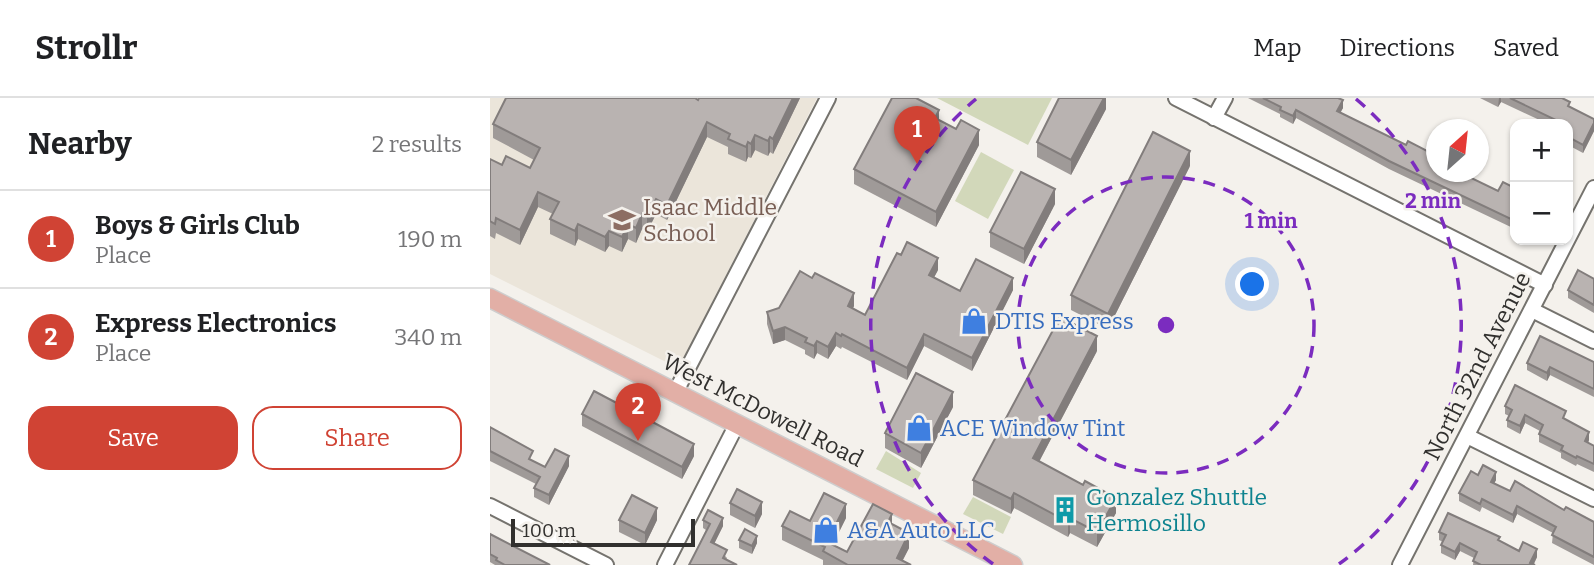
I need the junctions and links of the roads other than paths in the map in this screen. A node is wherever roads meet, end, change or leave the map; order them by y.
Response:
1 (828, 98) edge
2 (1176, 98) edge
3 (1224, 98) edge
4 (1214, 118) junction
5 (1594, 188) edge
6 (1545, 285) junction
7 (490, 298) edge
8 (1532, 310) junction
9 (1594, 341) edge
10 (676, 393) junction
11 (737, 424) junction
12 (1467, 436) junction
13 (1594, 499) edge
14 (490, 506) edge
15 (1402, 564) edge
16 (606, 565) edge
17 (665, 565) edge
18 (1013, 565) edge

1 - 10 street
2 - 4 street
3 - 4 street
4 - 6 street
5 - 6 street, North 32nd Avenue
6 - 8 street, North 32nd Avenue
7 - 10 main road, West McDowell Road
8 - 9 street
8 - 12 street, North 32nd Avenue
10 - 11 main road, West McDowell Road
11 - 17 street
11 - 18 main road, West McDowell Road
12 - 13 street
12 - 15 street, North 32nd Avenue
14 - 16 street

